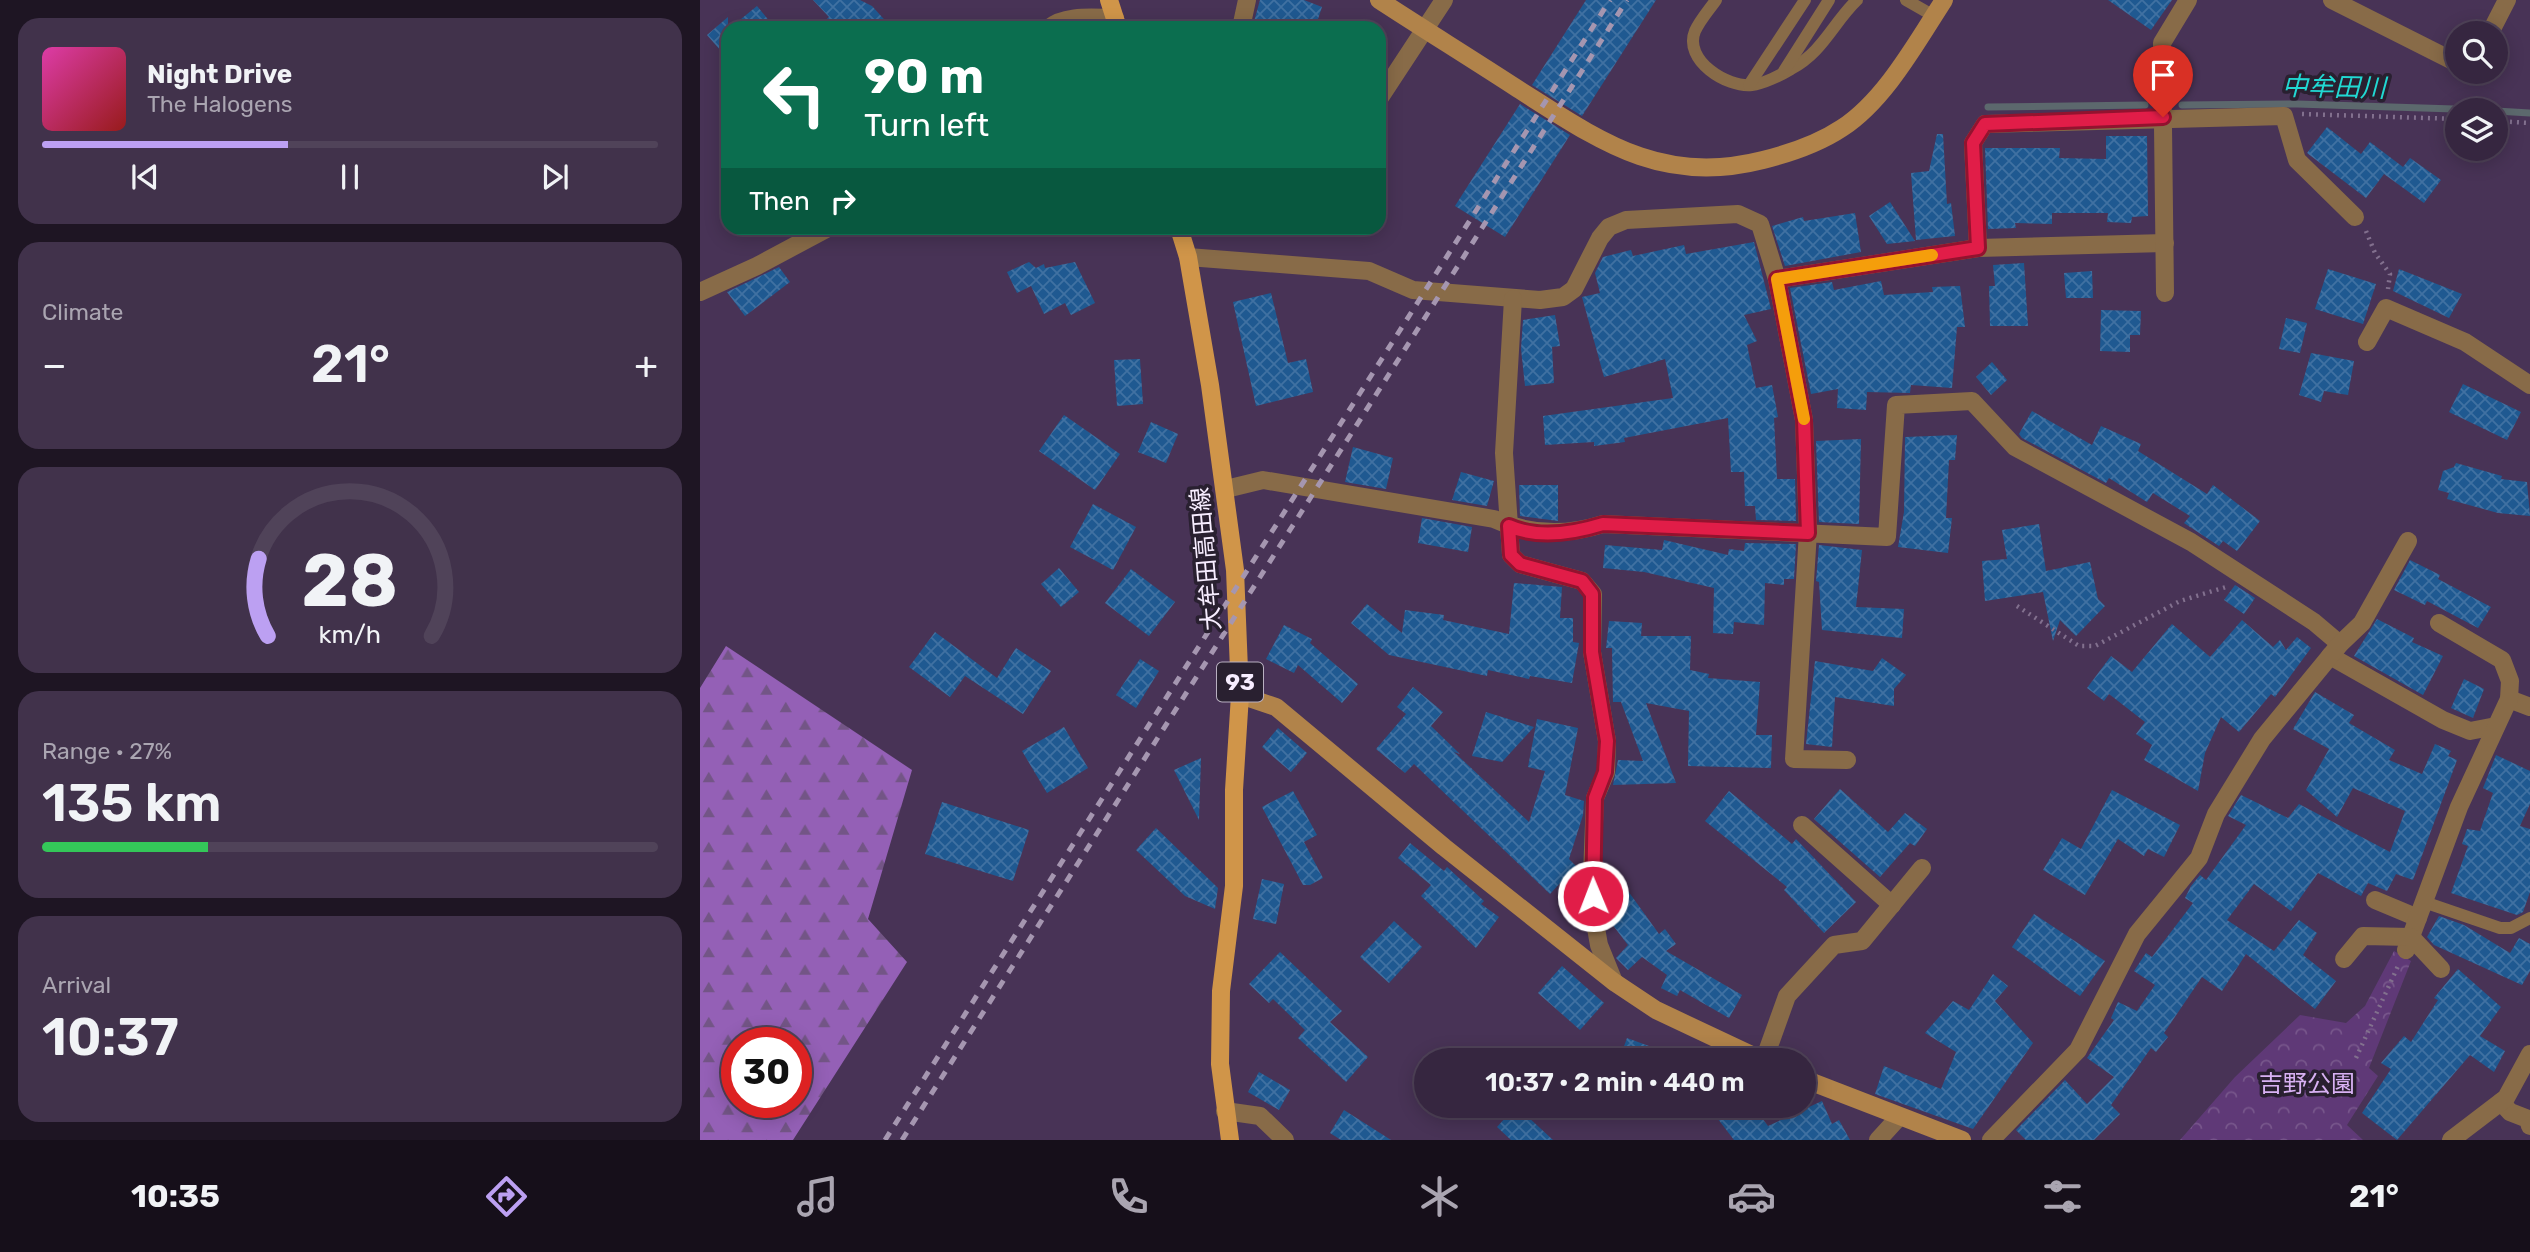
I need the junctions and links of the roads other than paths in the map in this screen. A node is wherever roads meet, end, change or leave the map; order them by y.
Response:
1 (1109, 0) edge
2 (1247, 0) edge
3 (1379, 0) edge
4 (1444, 0) edge
5 (1716, 0) edge
6 (1805, 0) edge
7 (1829, 0) edge
8 (1857, 0) edge
9 (1906, 0) edge
10 (2188, 0) edge
11 (2332, 0) edge
12 (2507, 0) edge
13 (1940, 4) edge
14 (1065, 21) edge
15 (1096, 21) edge
16 (1115, 21) edge
17 (1242, 21) edge
18 (2496, 21) edge
19 (1425, 29) junction
20 (2445, 57) edge
21 (1782, 73) junction
22 (1749, 85) junction
23 (1386, 88) edge
24 (2163, 117) junction
25 (2355, 217) road end
26 (815, 235) edge
27 (1181, 235) edge
28 (2165, 243) junction
29 (1978, 248) junction
30 (1188, 257) junction
31 (1777, 279) junction
32 (700, 292) edge
33 (2165, 293) dead end
34 (1513, 299) junction
35 (2367, 342) dead end
36 (2530, 385) edge
37 (1226, 489) junction
38 (1509, 526) junction
39 (1808, 533) junction
40 (2408, 541) dead end
41 (2438, 623) dead end
42 (2335, 650) junction
43 (1240, 695) junction
44 (2509, 699) junction
45 (2530, 707) edge
46 (2496, 726) junction
47 (1847, 760) dead end
48 (1802, 825) dead end
49 (1922, 868) dead end
50 (2375, 900) dead end
51 (1892, 905) junction
52 (2421, 910) junction
53 (2530, 918) edge
54 (2408, 944) junction
55 (2344, 959) dead end
56 (2441, 968) dead end
57 (1614, 982) junction
58 (1737, 1048) edge
59 (1768, 1048) edge
60 (2530, 1054) edge
61 (1816, 1084) edge
62 (2501, 1102) junction
63 (1224, 1111) junction
64 (1899, 1117) junction
65 (2530, 1126) edge
66 (1230, 1140) edge
67 (1285, 1140) edge
68 (1878, 1140) edge
69 (1962, 1140) edge
70 (1991, 1140) edge
71 (2451, 1140) edge

1 - 16 main road
2 - 17 street
3 - 19 street
4 - 19 street
5 - 22 lane
6 - 22 lane
7 - 21 lane
8 - 21 lane
9 - 13 lane
10 - 24 street
11 - 20 street
12 - 18 street
13 - 19 street
14 - 15 street
19 - 23 street
21 - 22 lane
24 - 25 street
24 - 28 street
24 - 29 street
26 - 32 street
27 - 30 main road, 大牟田高田線 / 93
28 - 29 street
28 - 33 street
29 - 31 street
30 - 34 street
30 - 37 main road, 大牟田高田線 / 93
31 - 34 street
31 - 39 street
34 - 38 street
35 - 36 street
37 - 38 street
37 - 43 main road, 大牟田高田線 / 93
38 - 39 street
38 - 57 street
39 - 42 street
39 - 47 street
40 - 42 street
41 - 44 street
42 - 46 street
42 - 70 street
43 - 57 street
43 - 63 main road, 大牟田高田線 / 93
44 - 45 street
44 - 46 street
46 - 52 street
48 - 51 street
49 - 51 street
50 - 52 street
51 - 59 street
52 - 53 lane
52 - 54 street
54 - 55 street
54 - 56 street
57 - 58 street
60 - 62 street
61 - 64 street
62 - 65 street
62 - 71 street
63 - 66 main road, 大牟田高田線 / 93
63 - 67 street
64 - 68 street
64 - 69 street

